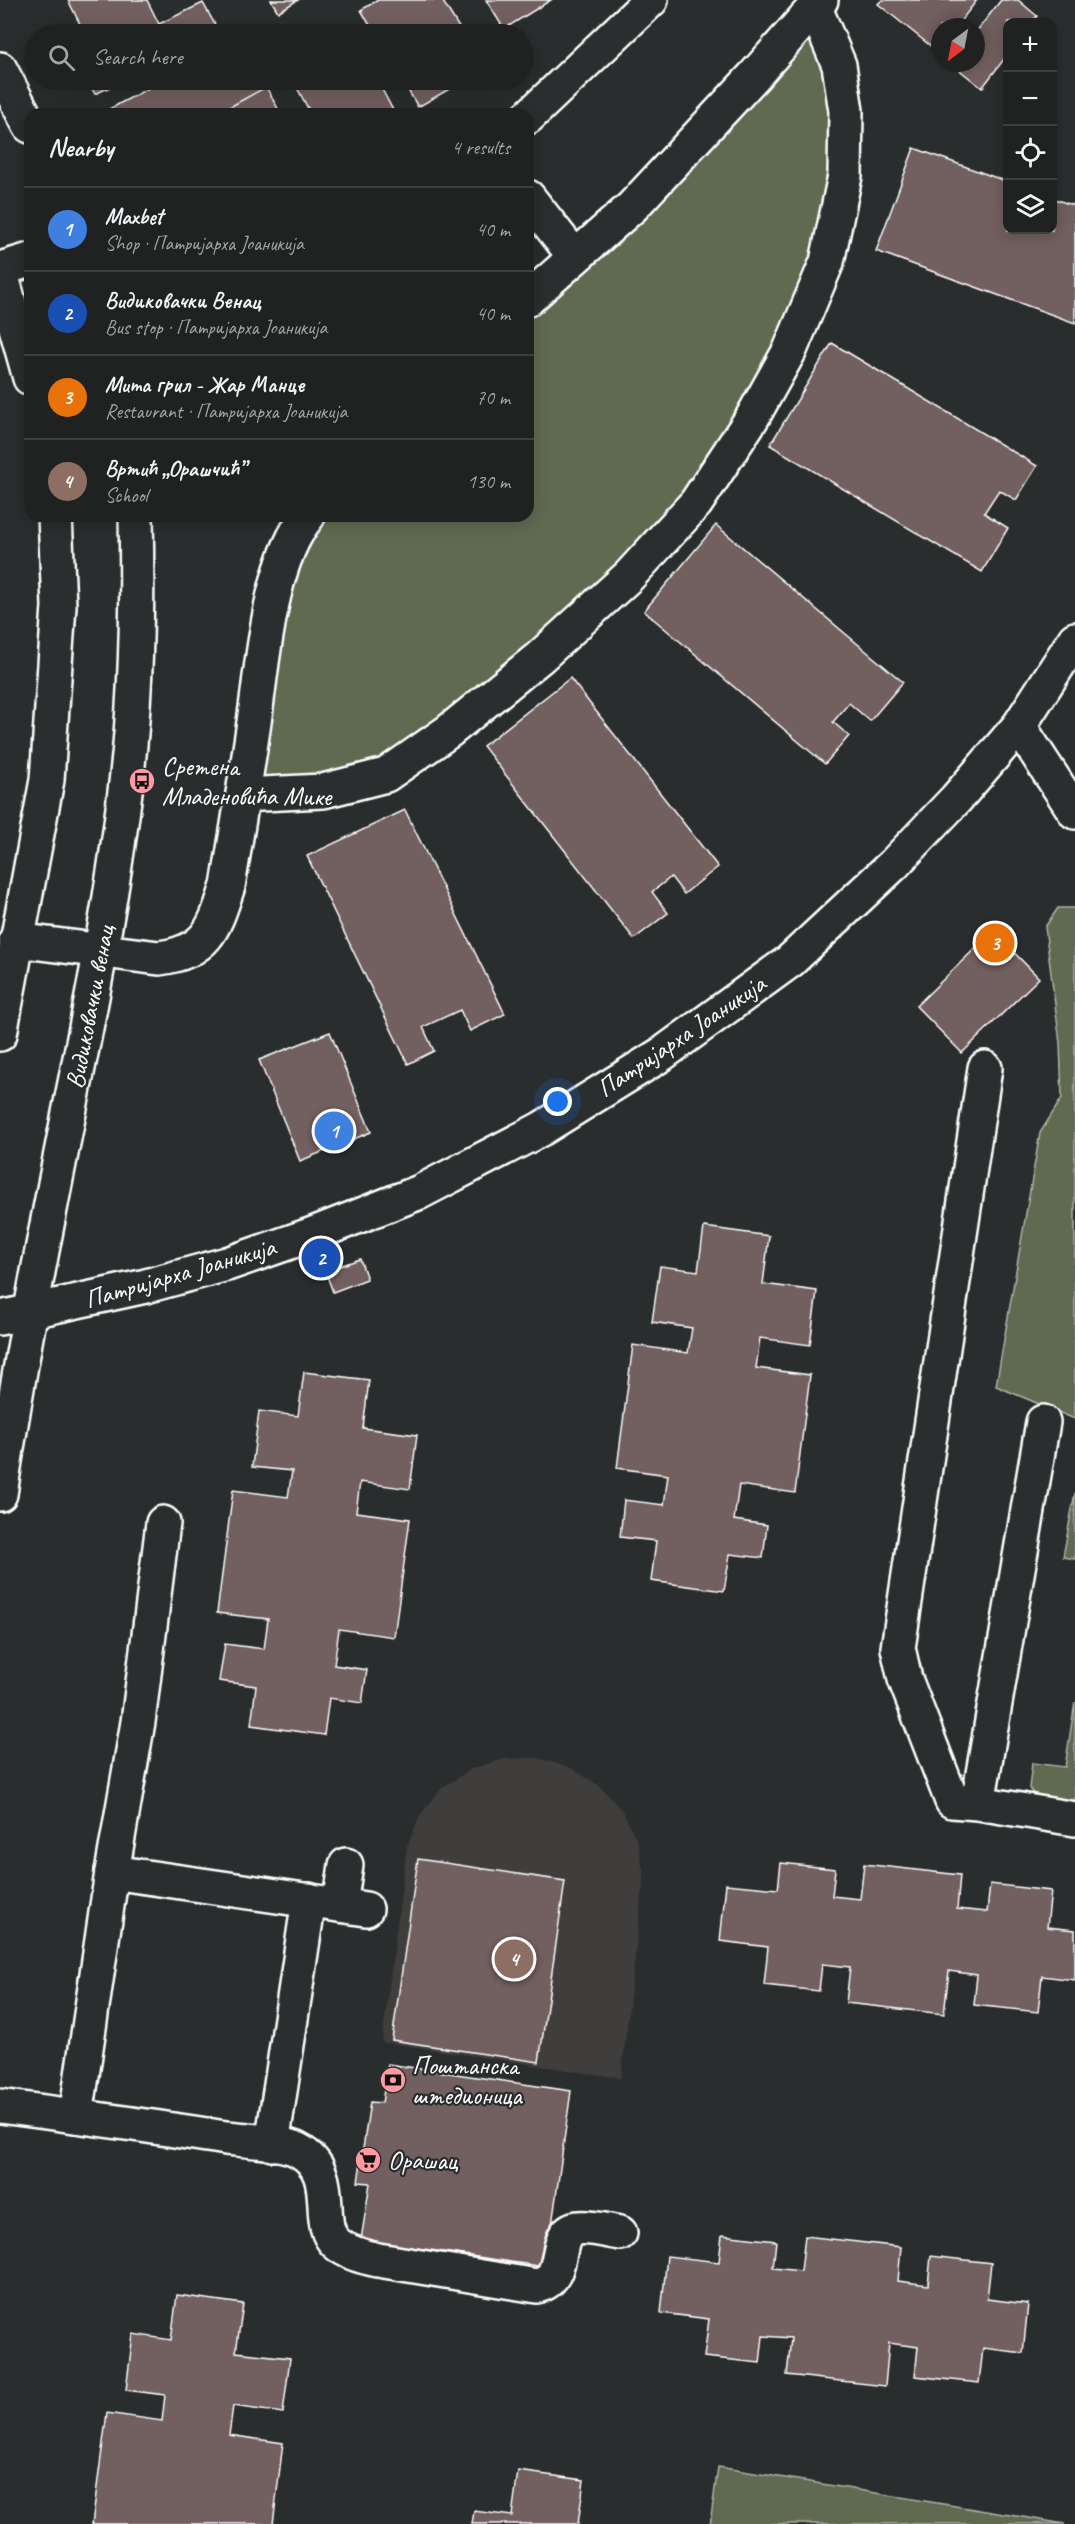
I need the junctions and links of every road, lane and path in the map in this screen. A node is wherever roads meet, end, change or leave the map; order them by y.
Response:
1 (651, 0) edge
2 (818, 4) edge
3 (0, 69) edge
4 (534, 111) edge
5 (24, 115) edge
6 (534, 204) edge
7 (575, 257) junction
8 (24, 262) edge
9 (0, 269) edge
10 (534, 294) edge
11 (24, 356) edge
12 (55, 522) edge
13 (136, 522) edge
14 (303, 522) edge
15 (1075, 639) edge
16 (1019, 726) junction
17 (243, 795) junction
18 (1075, 812) edge
19 (16, 940) junction
20 (101, 951) junction
21 (0, 1034) edge
22 (986, 1068) dead end
23 (15, 1316) edge
24 (1043, 1422) dead end
25 (0, 1494) edge
26 (163, 1523) dead end
27 (978, 1803) junction
28 (1075, 1819) edge
29 (346, 1865) dead end
30 (112, 1872) junction
31 (339, 1904) junction
32 (0, 2106) edge
33 (76, 2116) junction
34 (272, 2144) junction
35 (620, 2233) dead end

1 - 4 street
2 - 7 street
2 - 17 street
3 - 5 street
6 - 7 street
7 - 10 street
8 - 9 street
9 - 11 street
12 - 19 street
13 - 20 street, Видиковачки венац
14 - 17 street
15 - 16 street, Патријарха Јоаникија
16 - 18 street
16 - 23 street, Патријарха Јоаникија
17 - 20 street
19 - 20 street
19 - 21 street
20 - 23 street, Видиковачки венац
22 - 27 street
23 - 25 street, Видиковачки венац
24 - 27 street
26 - 30 street
27 - 28 street
29 - 31 street
30 - 31 street
30 - 33 street
31 - 34 street
32 - 33 street
33 - 34 street
34 - 35 street

